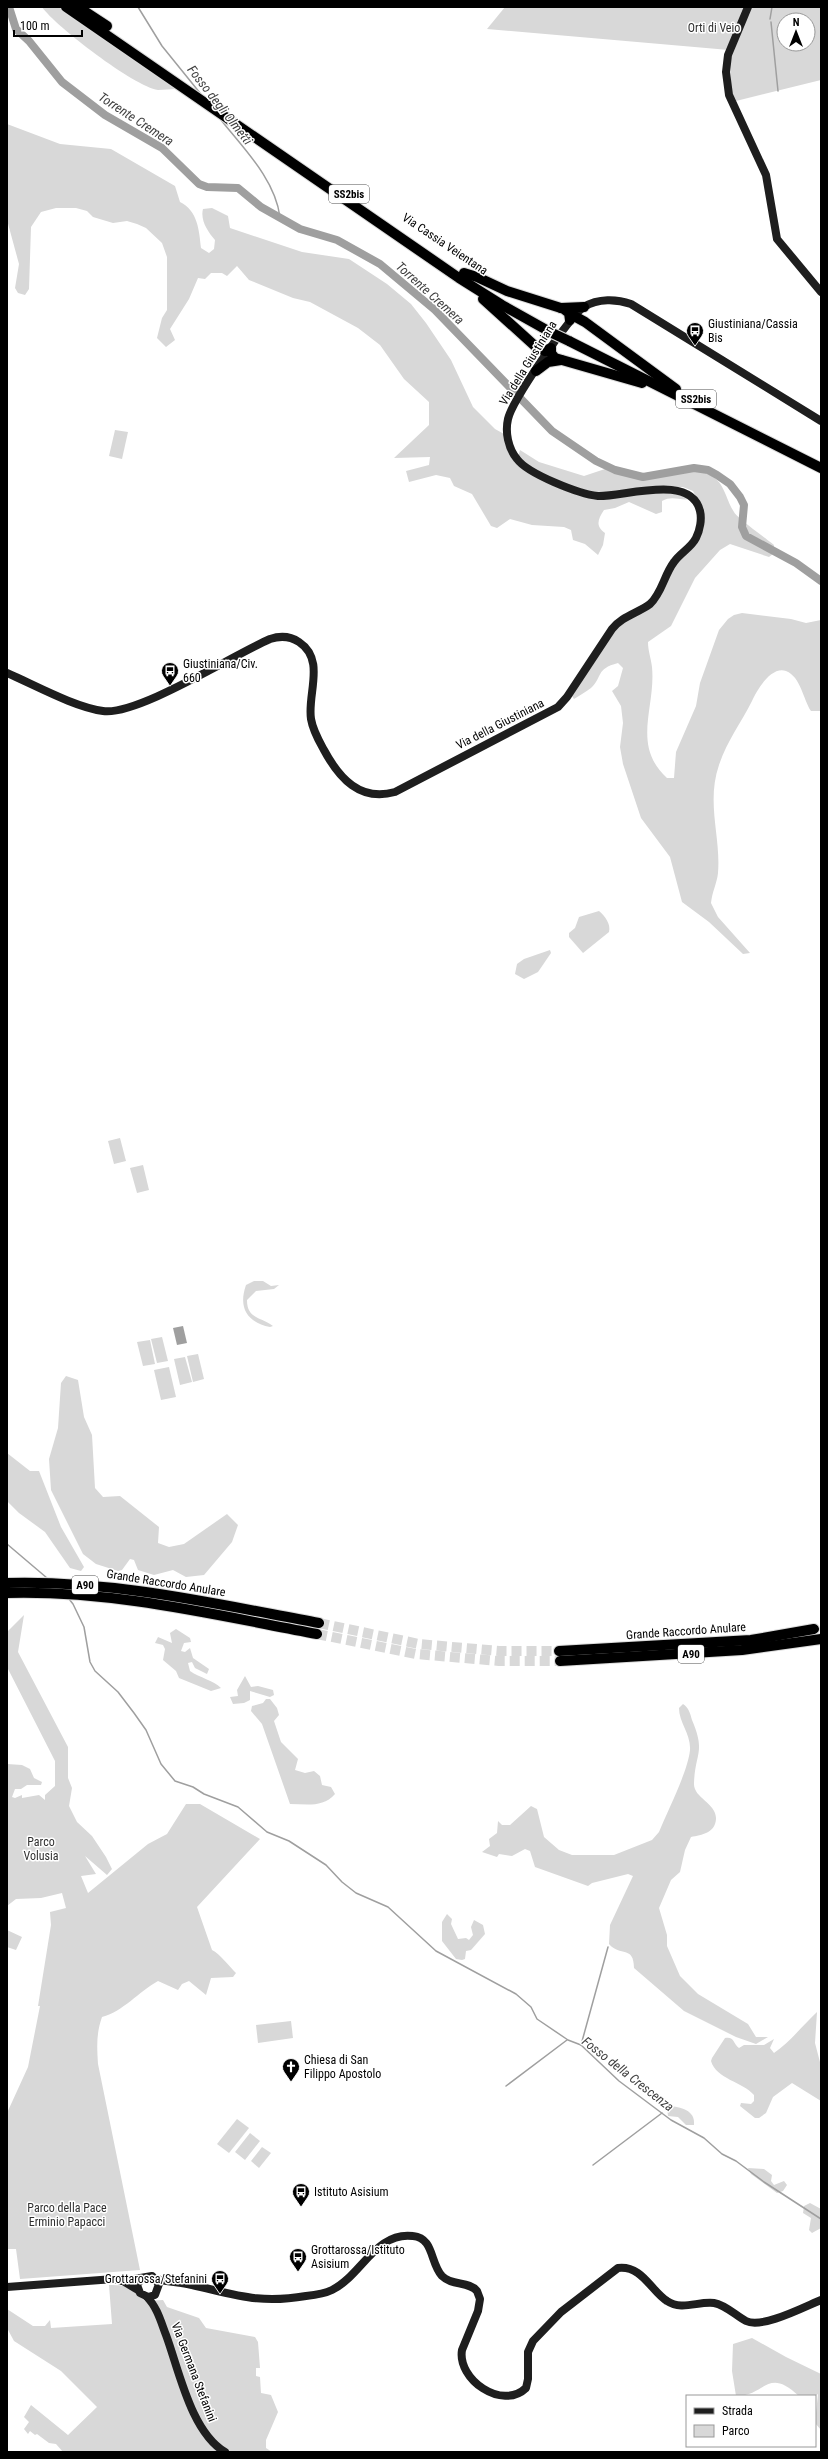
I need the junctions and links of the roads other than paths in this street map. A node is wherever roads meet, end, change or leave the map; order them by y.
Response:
1 (66, 7) edge
2 (78, 7) edge
3 (748, 7) edge
4 (165, 71) junction
5 (263, 139) junction
6 (462, 275) junction
7 (821, 292) edge
8 (587, 305) junction
9 (561, 308) junction
10 (572, 318) junction
11 (591, 326) junction
12 (536, 346) junction
13 (551, 348) junction
14 (561, 360) junction
15 (536, 371) junction
16 (672, 390) junction
17 (821, 421) edge
18 (821, 461) edge
19 (821, 468) edge
20 (7, 672) edge
21 (7, 1583) edge
22 (7, 1593) edge
23 (161, 1600) junction
24 (319, 1623) tunnel mouth
25 (814, 1629) dead end
26 (317, 1634) tunnel mouth
27 (821, 1638) edge
28 (560, 1651) tunnel mouth
29 (560, 1661) tunnel mouth
30 (142, 2278) junction
31 (156, 2279) junction
32 (123, 2281) junction
33 (174, 2282) junction
34 (7, 2287) edge
35 (138, 2290) junction
36 (158, 2291) junction
37 (146, 2297) junction
38 (821, 2300) edge
39 (159, 2317) junction
40 (226, 2452) edge

1 - 4 highway, Via Cassia Veientana / SS2bis
2 - 4 highway, Via Cassia Veientana / SS2bis
3 - 7 street
4 - 5 highway, Via Cassia Veientana / SS2bis
5 - 6 highway, Via Cassia Veientana / SS2bis
5 - 6 highway, Via Cassia Veientana / SS2bis
6 - 9 highway
6 - 12 highway
6 - 16 highway, Via Cassia Veientana / SS2bis, bridge
8 - 9 highway
8 - 10 street, Via della Giustiniana
8 - 11 highway
8 - 17 street
9 - 10 highway
10 - 11 highway
10 - 13 street, Via della Giustiniana
11 - 16 highway
12 - 13 highway
12 - 15 highway
13 - 14 highway
13 - 15 street, Via della Giustiniana
14 - 15 highway
14 - 16 highway
15 - 20 street, Via della Giustiniana
16 - 18 highway, Via Cassia Veientana / SS2bis
16 - 19 highway, Via Cassia Veientana / SS2bis
21 - 23 highway, Grande Raccordo Anulare / A90
22 - 23 highway, Grande Raccordo Anulare / A90
23 - 24 highway, Grande Raccordo Anulare / A90
23 - 26 highway, Grande Raccordo Anulare / A90
25 - 28 highway, Grande Raccordo Anulare / A90
27 - 29 highway, Grande Raccordo Anulare / A90
30 - 31 street
30 - 32 street
30 - 35 street
31 - 33 street
31 - 36 street
32 - 34 street
32 - 35 street
33 - 36 street
33 - 38 street
35 - 37 street
36 - 37 street
36 - 39 street, Via Germana Stefanini
37 - 39 street, Via Germana Stefanini
39 - 40 street, Via Germana Stefanini

